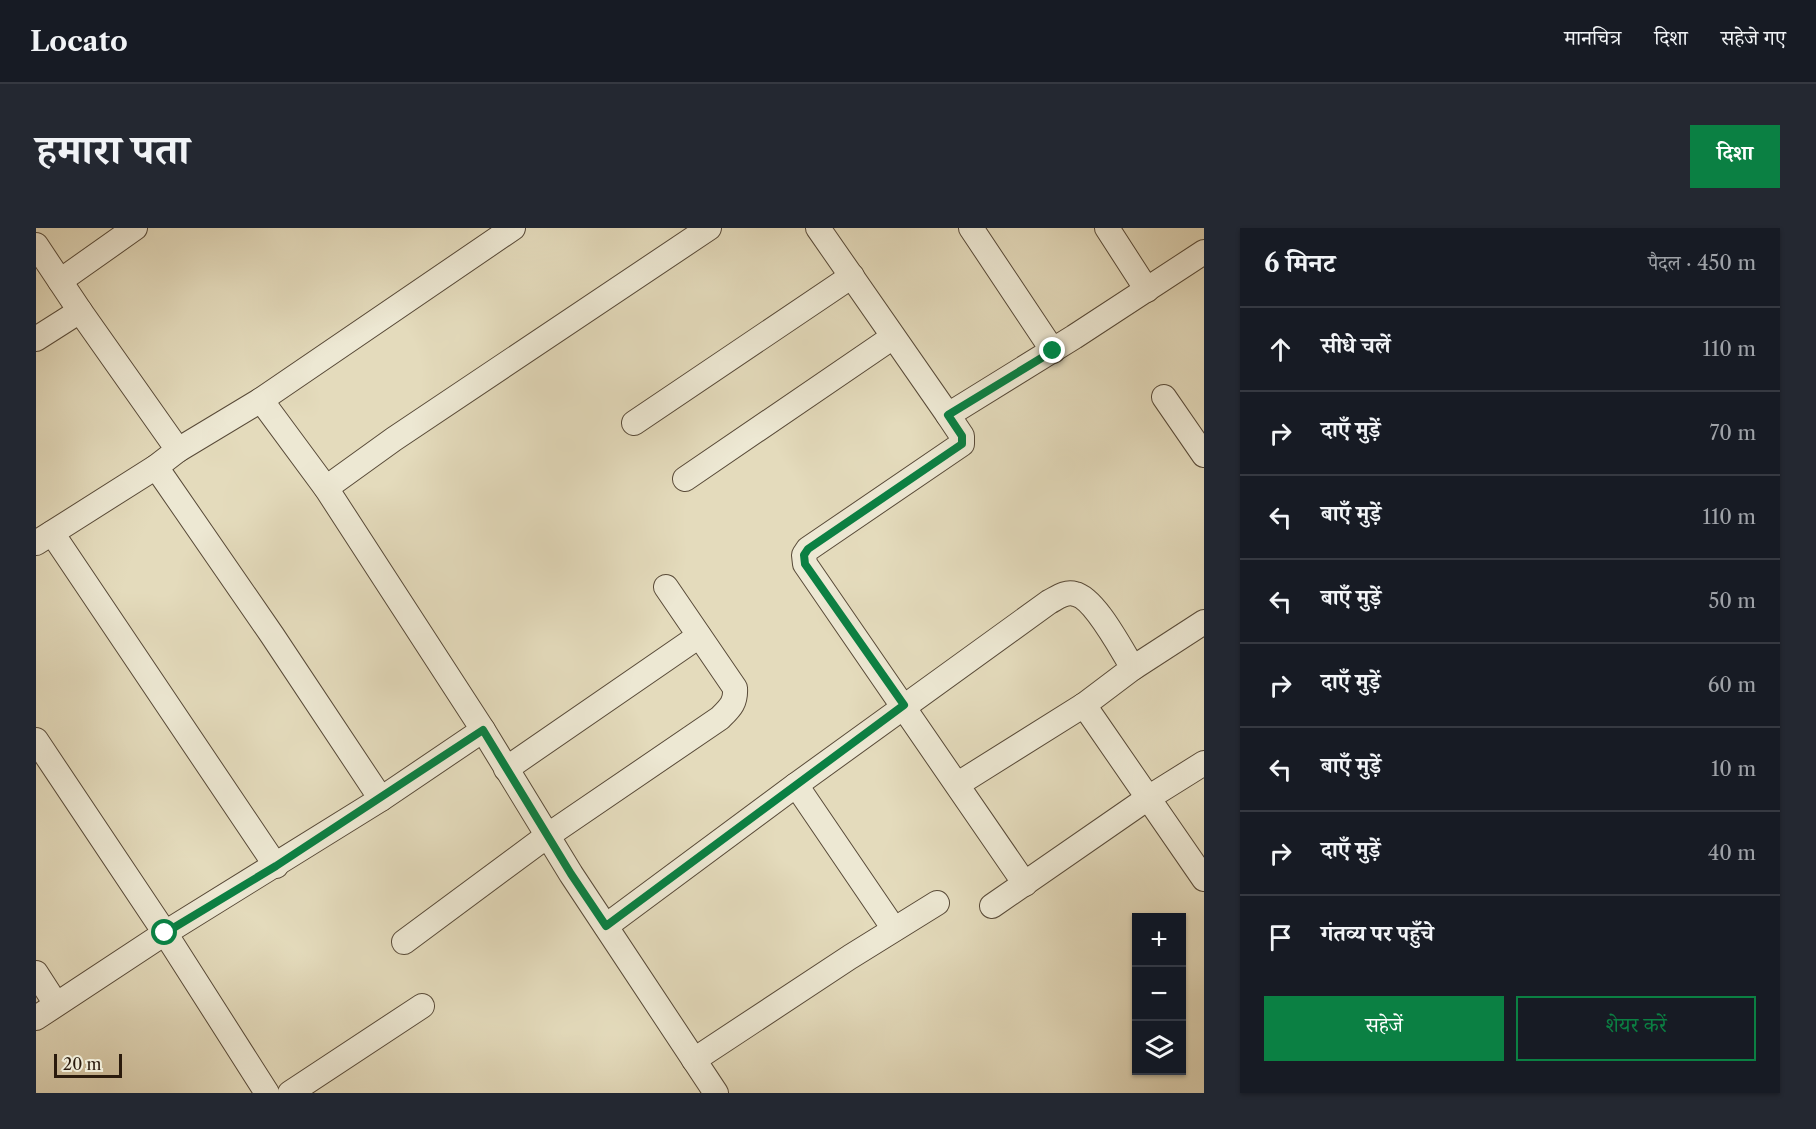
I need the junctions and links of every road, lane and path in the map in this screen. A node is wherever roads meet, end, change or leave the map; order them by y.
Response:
1 (135, 228) edge
2 (513, 228) edge
3 (710, 228) edge
4 (818, 228) edge
5 (971, 228) edge
6 (1107, 228) edge
7 (36, 245) edge
8 (1204, 252) edge
9 (852, 276) junction
10 (60, 281) junction
11 (1147, 290) junction
12 (80, 311) junction
13 (893, 337) junction
14 (36, 339) edge
15 (1053, 351) junction
16 (1164, 397) dead end
17 (261, 400) junction
18 (948, 415) junction
19 (634, 423) dead end
20 (178, 450) junction
21 (1204, 455) edge
22 (156, 467) junction
23 (685, 479) dead end
24 (326, 488) junction
25 (44, 538) edge
26 (666, 587) dead end
27 (1204, 622) edge
28 (699, 636) junction
29 (1134, 668) junction
30 (904, 705) junction
31 (1084, 705) junction
32 (483, 730) junction
33 (36, 740) edge
34 (1204, 763) edge
35 (506, 769) junction
36 (958, 784) junction
37 (796, 785) junction
38 (1148, 798) junction
39 (381, 799) junction
40 (547, 836) junction
41 (276, 866) junction
42 (1204, 879) edge
43 (1025, 884) junction
44 (937, 903) dead end
45 (992, 906) dead end
46 (606, 926) junction
47 (894, 929) junction
48 (165, 933) junction
49 (404, 942) dead end
50 (36, 973) edge
51 (56, 1004) junction
52 (422, 1006) dead end
53 (36, 1018) edge
54 (694, 1060) junction
55 (267, 1093) edge
56 (290, 1093) edge
57 (716, 1093) edge

1 - 10 street
2 - 17 street
3 - 24 street
4 - 9 street
5 - 15 street
6 - 11 street
7 - 10 street
8 - 11 street
9 - 13 street
9 - 19 street
10 - 12 street
11 - 15 street
12 - 14 street
12 - 20 street
13 - 18 street
13 - 23 street
15 - 18 street
16 - 21 street
17 - 20 street
17 - 24 street
18 - 30 street
20 - 22 street
22 - 25 street
22 - 39 street
24 - 32 street
25 - 41 street
26 - 28 street
27 - 29 street
28 - 35 street
28 - 40 street
29 - 30 street
29 - 31 street
30 - 36 street
30 - 37 street
31 - 36 street
31 - 38 street
32 - 35 street
32 - 39 street
33 - 48 street
34 - 38 street
35 - 40 street
36 - 43 street
37 - 46 street
37 - 47 street
38 - 42 street
38 - 43 street
39 - 41 street
40 - 46 street
40 - 49 street
41 - 48 street
43 - 45 street
44 - 47 street
46 - 54 street
47 - 54 street
48 - 51 street
48 - 55 street
50 - 51 street
51 - 53 street
52 - 56 street
54 - 57 street

